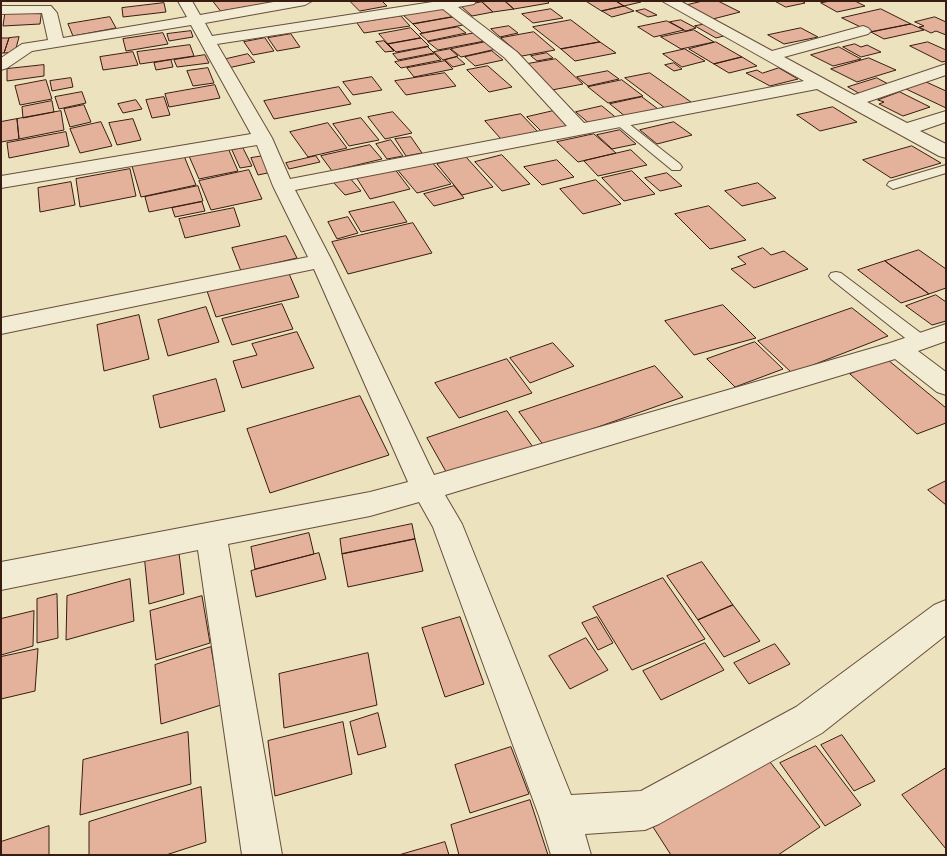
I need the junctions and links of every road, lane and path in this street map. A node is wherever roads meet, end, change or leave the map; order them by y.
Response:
1 (185, 1) edge
2 (304, 1) edge
3 (469, 1) edge
4 (679, 2) edge
5 (447, 5) junction
6 (1, 10) edge
7 (198, 20) junction
8 (863, 31) dead end
9 (208, 41) junction
10 (56, 44) junction
11 (771, 56) junction
12 (1, 65) edge
13 (946, 69) edge
14 (821, 83) junction
15 (853, 101) junction
16 (946, 116) edge
17 (620, 122) junction
18 (907, 129) junction
19 (581, 130) junction
20 (262, 138) junction
21 (946, 152) edge
22 (676, 167) dead end
23 (946, 169) edge
24 (1, 182) edge
25 (893, 185) dead end
26 (283, 186) junction
27 (321, 261) junction
28 (836, 276) dead end
29 (1, 326) edge
30 (922, 341) edge
31 (946, 386) edge
32 (426, 489) junction
33 (211, 535) junction
34 (1, 576) edge
35 (946, 615) edge
36 (559, 816) junction
37 (262, 855) edge
38 (571, 855) edge

1 - 7 street
2 - 7 street
3 - 5 street
4 - 11 street
5 - 9 street
5 - 19 street
6 - 10 street
7 - 9 street
7 - 10 street
8 - 11 street
9 - 20 street
10 - 12 street
11 - 14 street
13 - 15 street
14 - 15 street
14 - 17 street
15 - 18 street
16 - 18 street
17 - 19 street
17 - 22 lane
18 - 21 street
19 - 26 street
20 - 24 street
20 - 26 street
23 - 25 lane
26 - 27 street
27 - 29 street
27 - 32 street
28 - 30 lane
30 - 31 street
30 - 32 street
32 - 33 street
32 - 36 street
33 - 34 street
33 - 37 street
35 - 36 street
36 - 38 street

